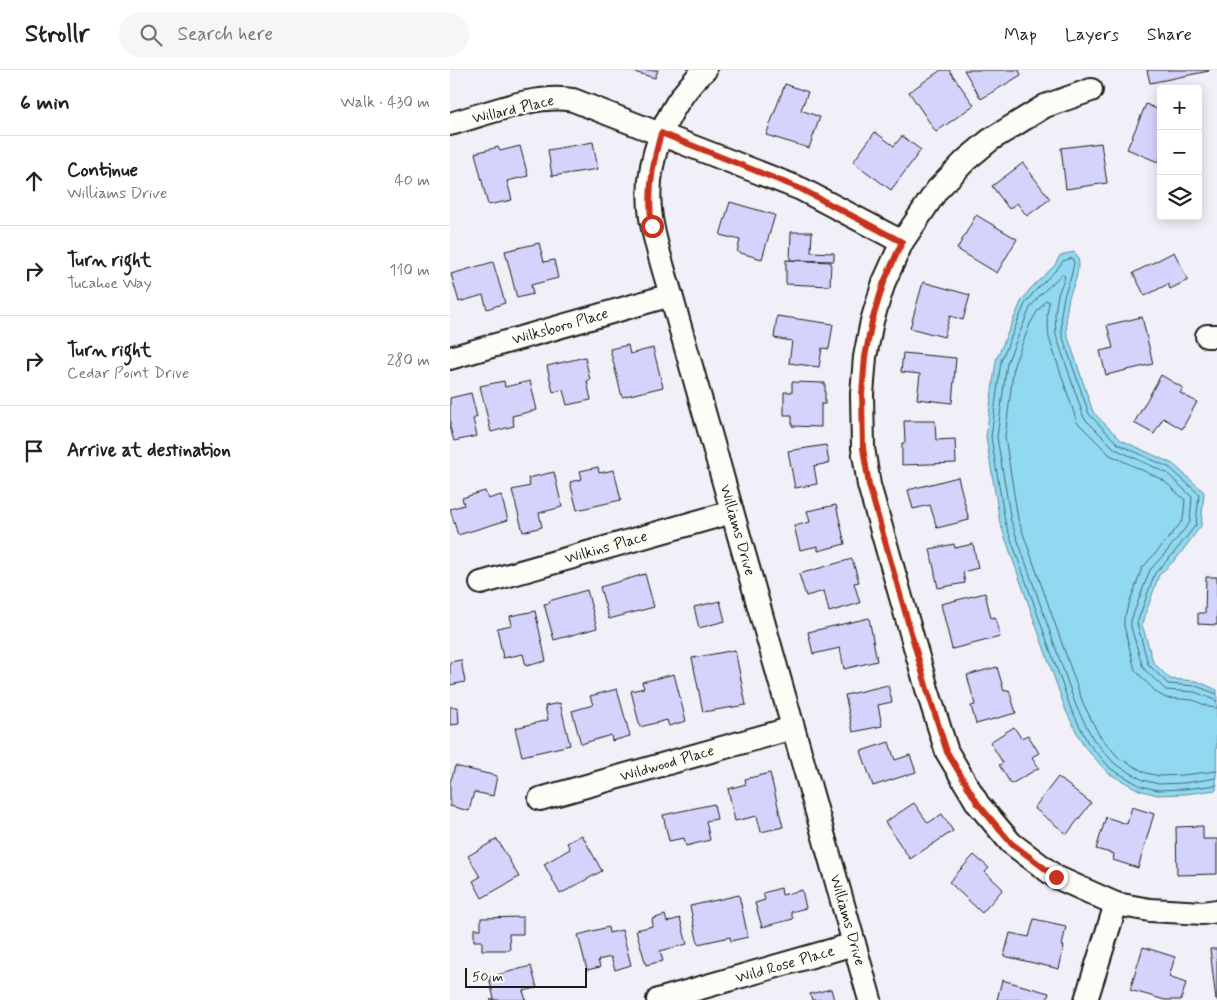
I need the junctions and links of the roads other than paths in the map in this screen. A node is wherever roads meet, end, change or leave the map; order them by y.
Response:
1 (705, 70) edge
2 (1091, 90) dead end
3 (450, 124) edge
4 (661, 133) junction
5 (902, 242) junction
6 (671, 295) junction
7 (450, 358) edge
8 (732, 512) junction
9 (480, 583) dead end
10 (793, 728) junction
11 (540, 799) dead end
12 (1116, 904) junction
13 (1217, 911) edge
14 (854, 944) junction
15 (658, 1000) edge
16 (870, 1000) edge
17 (1086, 1000) edge

1 - 4 street, Williams Drive
2 - 5 street
3 - 4 street, Willard Place
4 - 5 street, Willard Place
4 - 6 street, Williams Drive
5 - 12 street
6 - 7 street, Wilksboro Place
6 - 8 street, Williams Drive
8 - 9 street, Wilkins Place
8 - 10 street, Williams Drive
10 - 11 street, Wildwood Place
10 - 14 street, Williams Drive
12 - 13 street
12 - 17 street
14 - 15 street, Wild Rose Place
14 - 16 street, Williams Drive

